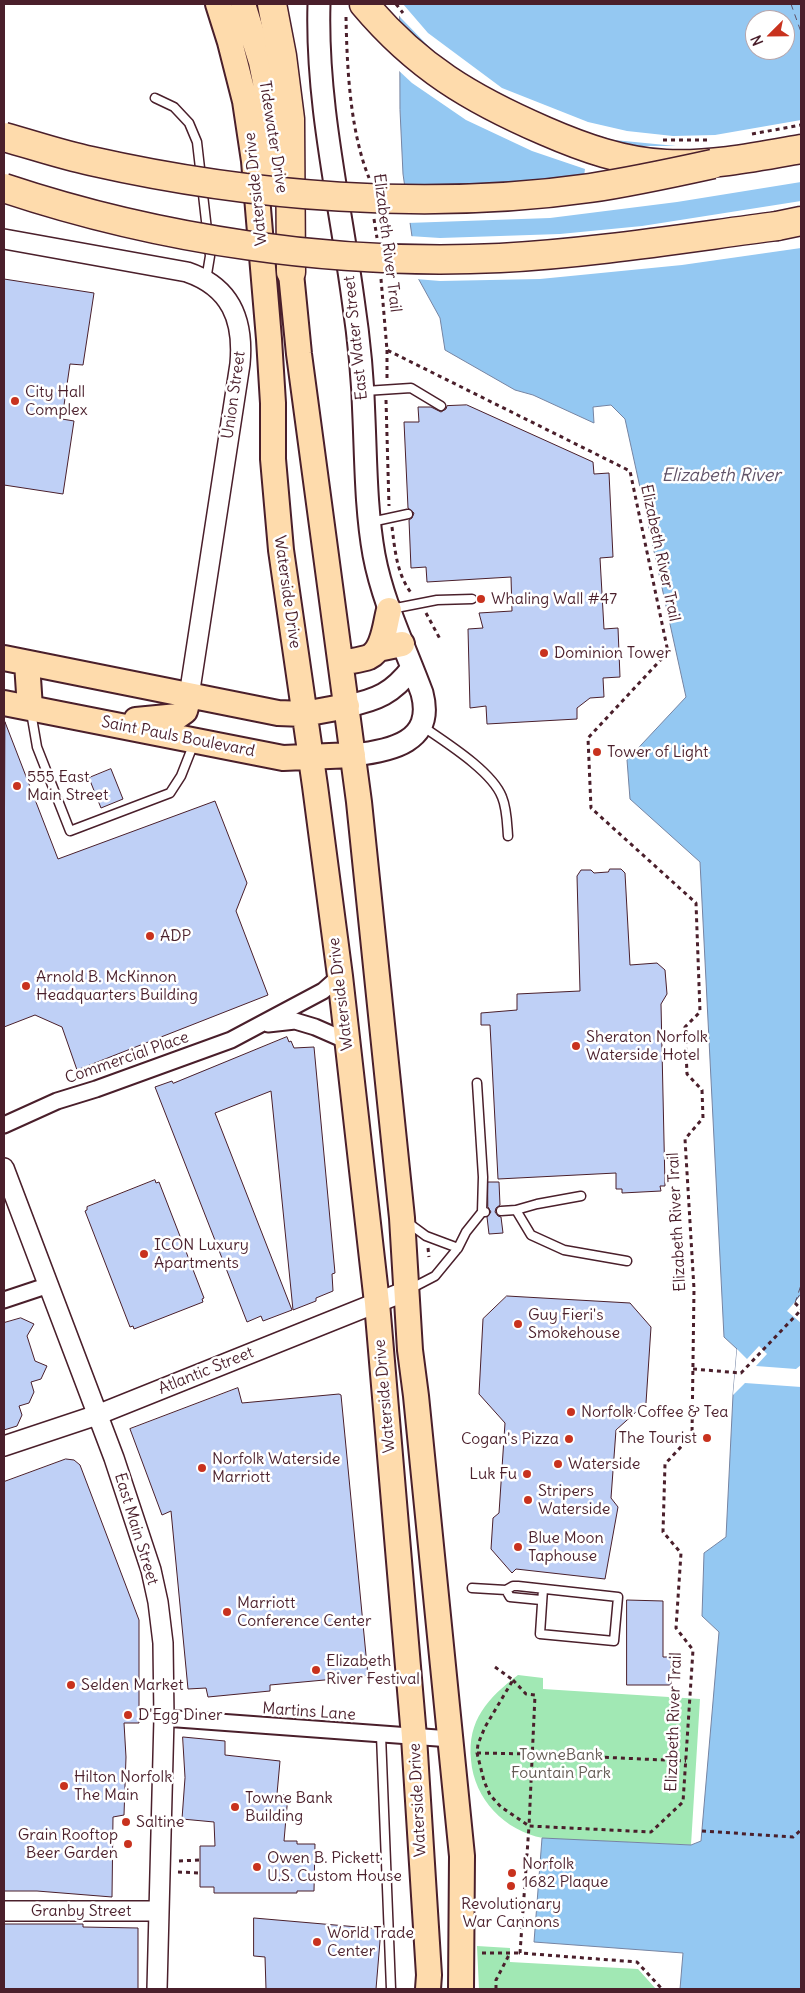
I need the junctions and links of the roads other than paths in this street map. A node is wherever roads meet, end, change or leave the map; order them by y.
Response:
1 (218, 4) edge
2 (243, 4) edge
3 (272, 4) edge
4 (319, 4) edge
5 (355, 8) edge
6 (155, 98) dead end
7 (4, 137) edge
8 (801, 149) edge
9 (715, 152) junction
10 (4, 188) edge
11 (801, 221) edge
12 (4, 239) edge
13 (291, 272) junction
14 (206, 280) junction
15 (363, 391) junction
16 (441, 406) dead end
17 (408, 514) dead end
18 (369, 522) junction
19 (472, 599) dead end
20 (389, 610) junction
21 (402, 644) junction
22 (378, 649) junction
23 (4, 658) edge
24 (27, 663) junction
25 (342, 663) junction
26 (412, 668) junction
27 (189, 696) junction
28 (4, 702) edge
29 (347, 706) junction
30 (30, 708) junction
31 (304, 714) junction
32 (100, 722) junction
33 (422, 726) junction
34 (194, 740) junction
35 (353, 755) junction
36 (311, 758) junction
37 (508, 836) dead end
38 (340, 976) junction
39 (262, 1024) junction
40 (347, 1041) junction
41 (477, 1083) dead end
42 (4, 1125) edge
43 (4, 1168) edge
44 (580, 1196) dead end
45 (516, 1210) junction
46 (501, 1211) dead end
47 (402, 1218) junction
48 (458, 1248) junction
49 (627, 1261) dead end
50 (49, 1284) junction
51 (406, 1291) junction
52 (4, 1300) edge
53 (377, 1303) junction
54 (97, 1415) junction
55 (4, 1446) edge
56 (472, 1588) dead end
57 (543, 1589) junction
58 (506, 1590) junction
59 (542, 1600) junction
60 (406, 1646) junction
61 (444, 1667) junction
62 (164, 1718) junction
63 (381, 1735) junction
64 (414, 1737) junction
65 (451, 1739) junction
66 (4, 1911) edge
67 (159, 1911) junction
68 (157, 1989) edge
69 (390, 1989) edge
70 (428, 1989) edge
71 (461, 1989) edge

1 - 31 main road, Waterside Drive
2 - 13 main road, Tidewater Drive
3 - 13 highway
4 - 15 main road, East Water Street
5 - 9 highway, bridge
6 - 14 lane
7 - 9 highway, bridge
8 - 9 highway
10 - 11 highway, bridge
12 - 14 street, Union Street
13 - 25 main road, Waterside Drive
14 - 27 street, Union Street
15 - 16 lane
15 - 18 main road, East Water Street
17 - 18 lane
18 - 20 main road, East Water Street
19 - 20 lane
20 - 21 main road, East Water Street
20 - 22 main road
21 - 22 main road
21 - 26 main road, East Water Street
22 - 25 main road
23 - 24 main road
24 - 27 main road
24 - 30 main road
25 - 29 main road, Waterside Drive
26 - 29 main road
26 - 33 main road, East Water Street
27 - 31 main road
27 - 32 main road
28 - 30 main road, Saint Pauls Boulevard
29 - 31 main road
29 - 35 main road, Waterside Drive
30 - 32 main road, Saint Pauls Boulevard
30 - 34 lane
31 - 36 main road, Waterside Drive
32 - 34 main road, Saint Pauls Boulevard
33 - 35 main road
33 - 37 lane
34 - 36 main road, Saint Pauls Boulevard
35 - 36 main road, Saint Pauls Boulevard
35 - 47 main road, Waterside Drive
36 - 38 main road, Waterside Drive
38 - 39 street, Commercial Place
38 - 40 main road, Waterside Drive
39 - 40 street, Commercial Place
39 - 42 street, Commercial Place
40 - 53 main road, Waterside Drive
41 - 48 lane
43 - 50 street, East Main Street
44 - 45 lane
45 - 46 lane
45 - 49 lane
47 - 48 lane
47 - 51 main road, Waterside Drive
48 - 51 lane
50 - 52 street
50 - 54 street, East Main Street
51 - 53 street, Atlantic Street
51 - 61 main road, Waterside Drive
53 - 54 street, Atlantic Street
53 - 60 main road, Waterside Drive
54 - 55 street, Atlantic Street
54 - 62 street, East Main Street
56 - 58 lane
57 - 58 lane
57 - 59 lane
57 - 59 lane
58 - 59 lane
60 - 61 main road
60 - 64 main road, Waterside Drive
61 - 65 main road, Waterside Drive
62 - 63 street, Martins Lane
62 - 67 street, East Main Street
63 - 64 street, Martins Lane
63 - 69 lane
64 - 65 street, Martins Lane
64 - 70 main road, Waterside Drive
65 - 71 main road, Waterside Drive
66 - 67 street, Granby Street
67 - 68 street, East Main Street

